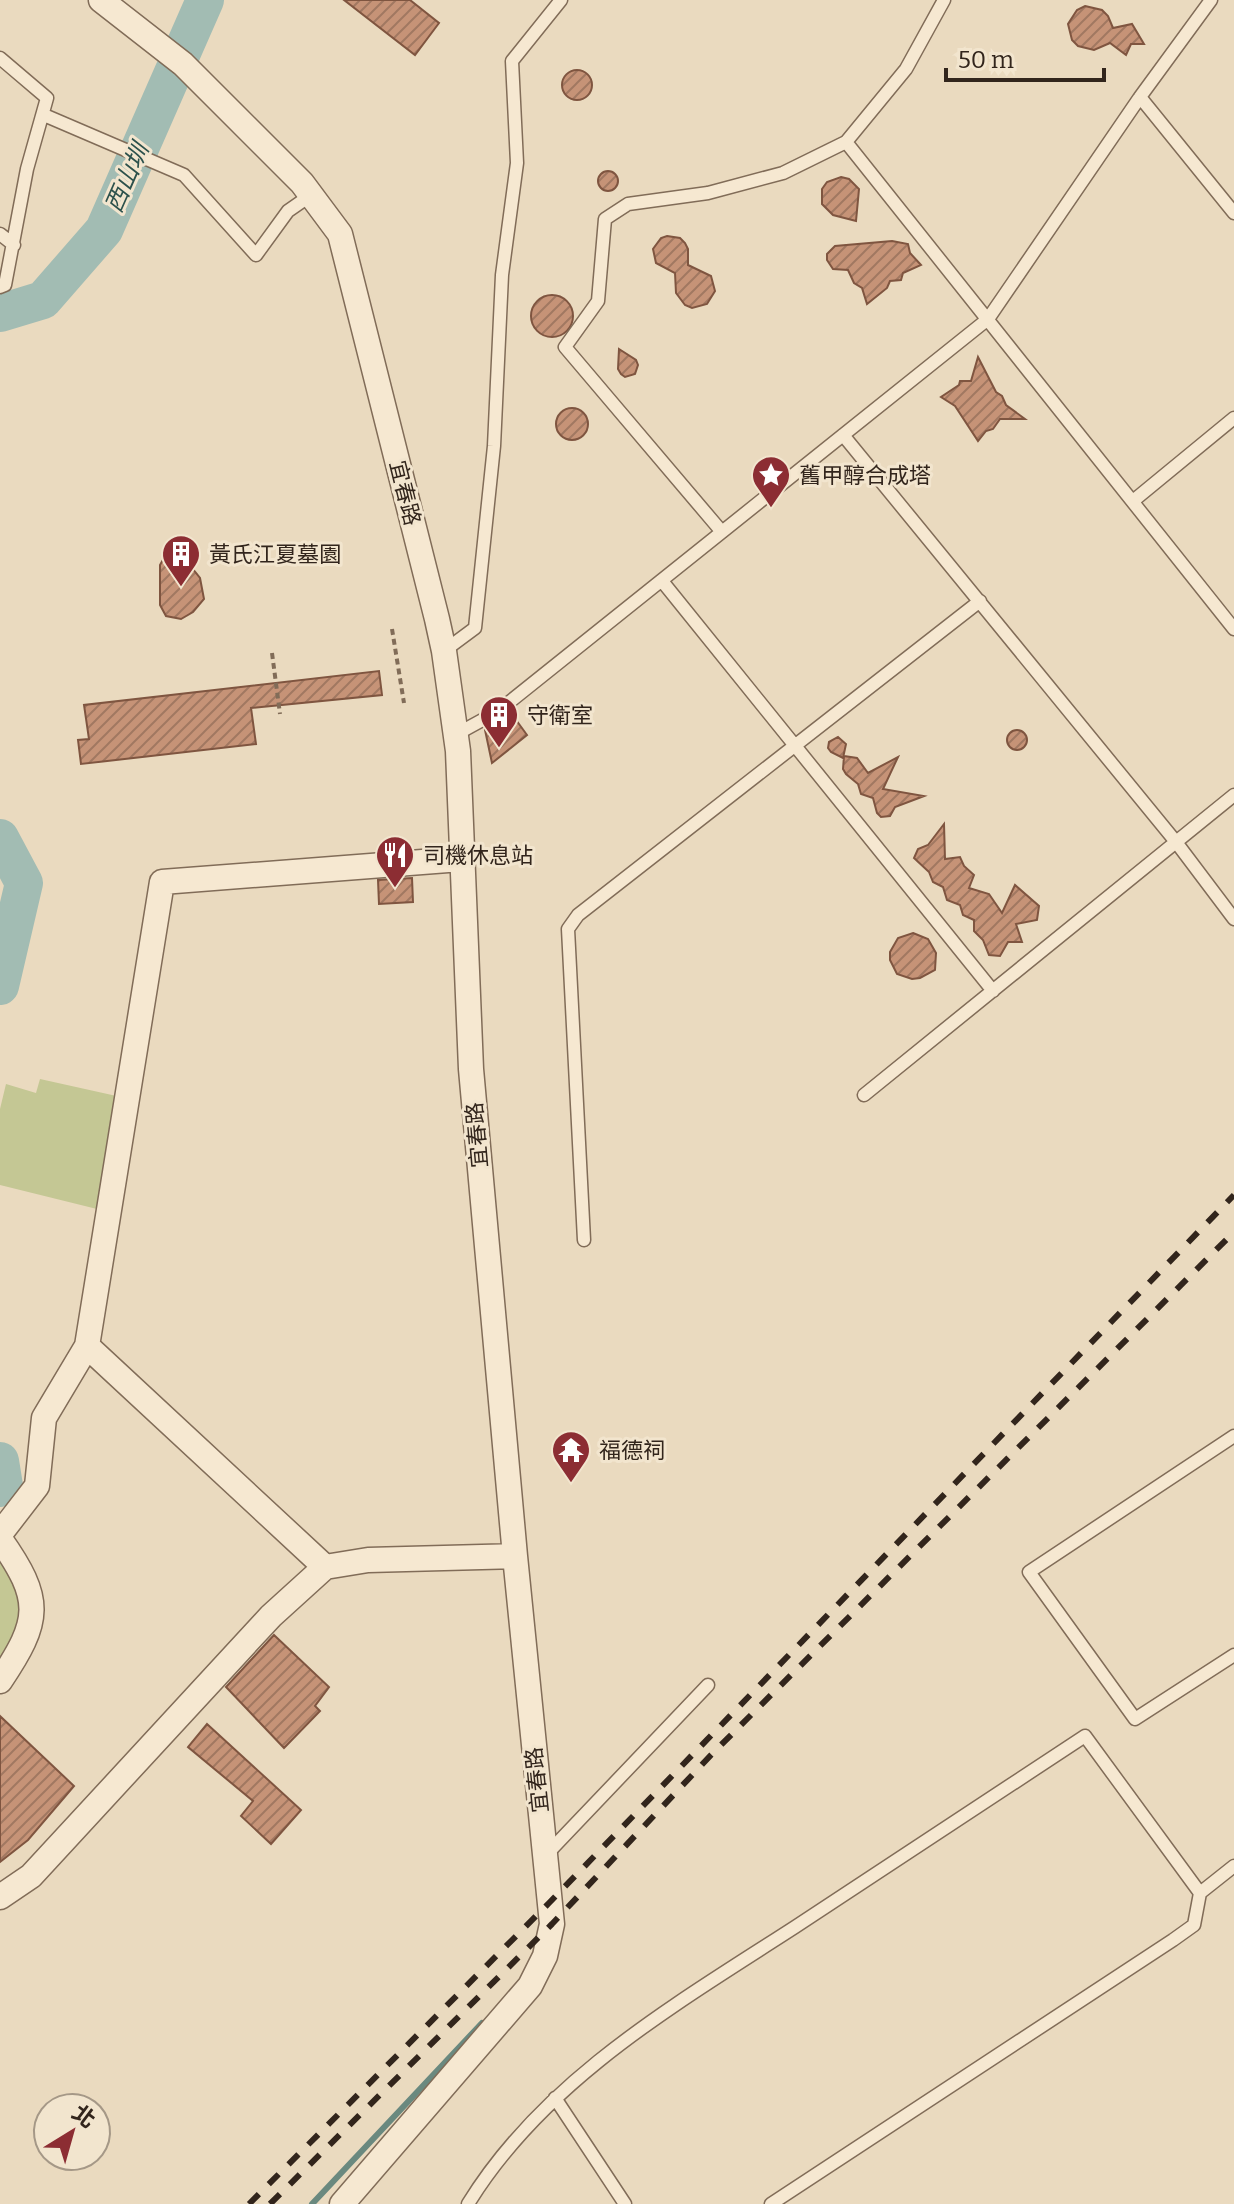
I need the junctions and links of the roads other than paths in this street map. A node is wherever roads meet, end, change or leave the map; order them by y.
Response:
1 (101, 0) edge
2 (561, 0) edge
3 (944, 0) edge
4 (1211, 0) edge
5 (0, 58) edge
6 (1140, 97) junction
7 (44, 115) junction
8 (846, 142) junction
9 (311, 195) junction
10 (1234, 213) edge
11 (0, 234) edge
12 (14, 245) junction
13 (0, 287) edge
14 (988, 319) junction
15 (1234, 418) edge
16 (843, 435) junction
17 (1133, 501) junction
18 (722, 532) junction
19 (662, 581) junction
20 (980, 601) junction
21 (1234, 629) edge
22 (444, 651) junction
23 (455, 735) junction
24 (794, 747) junction
25 (1234, 795) edge
26 (1176, 842) junction
27 (461, 859) junction
28 (1234, 919) edge
29 (993, 991) junction
30 (864, 1095) dead end
31 (584, 1240) dead end
32 (87, 1346) junction
33 (1234, 1436) edge
34 (0, 1536) edge
35 (515, 1556) junction
36 (325, 1567) junction
37 (1234, 1655) edge
38 (0, 1681) edge
39 (708, 1685) dead end
40 (545, 1856) junction
41 (1234, 1866) edge
42 (1200, 1893) junction
43 (0, 1897) edge
44 (555, 2098) junction
45 (342, 2204) edge
46 (468, 2204) edge
47 (625, 2204) edge
48 (771, 2204) edge

1 - 9 street, 宜春路
2 - 22 lane
3 - 8 lane
4 - 6 lane
5 - 7 lane
6 - 10 lane
6 - 14 lane
7 - 9 lane
7 - 12 lane
8 - 14 lane
8 - 18 lane
9 - 22 street, 宜春路
11 - 12 lane
12 - 13 lane
14 - 16 lane
14 - 17 lane
15 - 17 lane
16 - 18 lane
16 - 20 lane
17 - 21 lane
18 - 19 lane
19 - 23 lane
19 - 24 lane
20 - 24 lane
20 - 26 lane
22 - 23 street, 宜春路
23 - 27 street, 宜春路
24 - 29 lane
24 - 31 lane
25 - 26 lane
26 - 28 lane
26 - 29 lane
27 - 32 street
27 - 35 street, 宜春路
29 - 30 lane
32 - 34 street
32 - 36 street
33 - 37 lane
34 - 38 street
35 - 36 street
35 - 40 street, 宜春路
36 - 43 street
39 - 40 lane
40 - 45 street, 宜春路
41 - 42 lane
42 - 44 lane
42 - 48 lane
44 - 46 lane
44 - 47 lane

